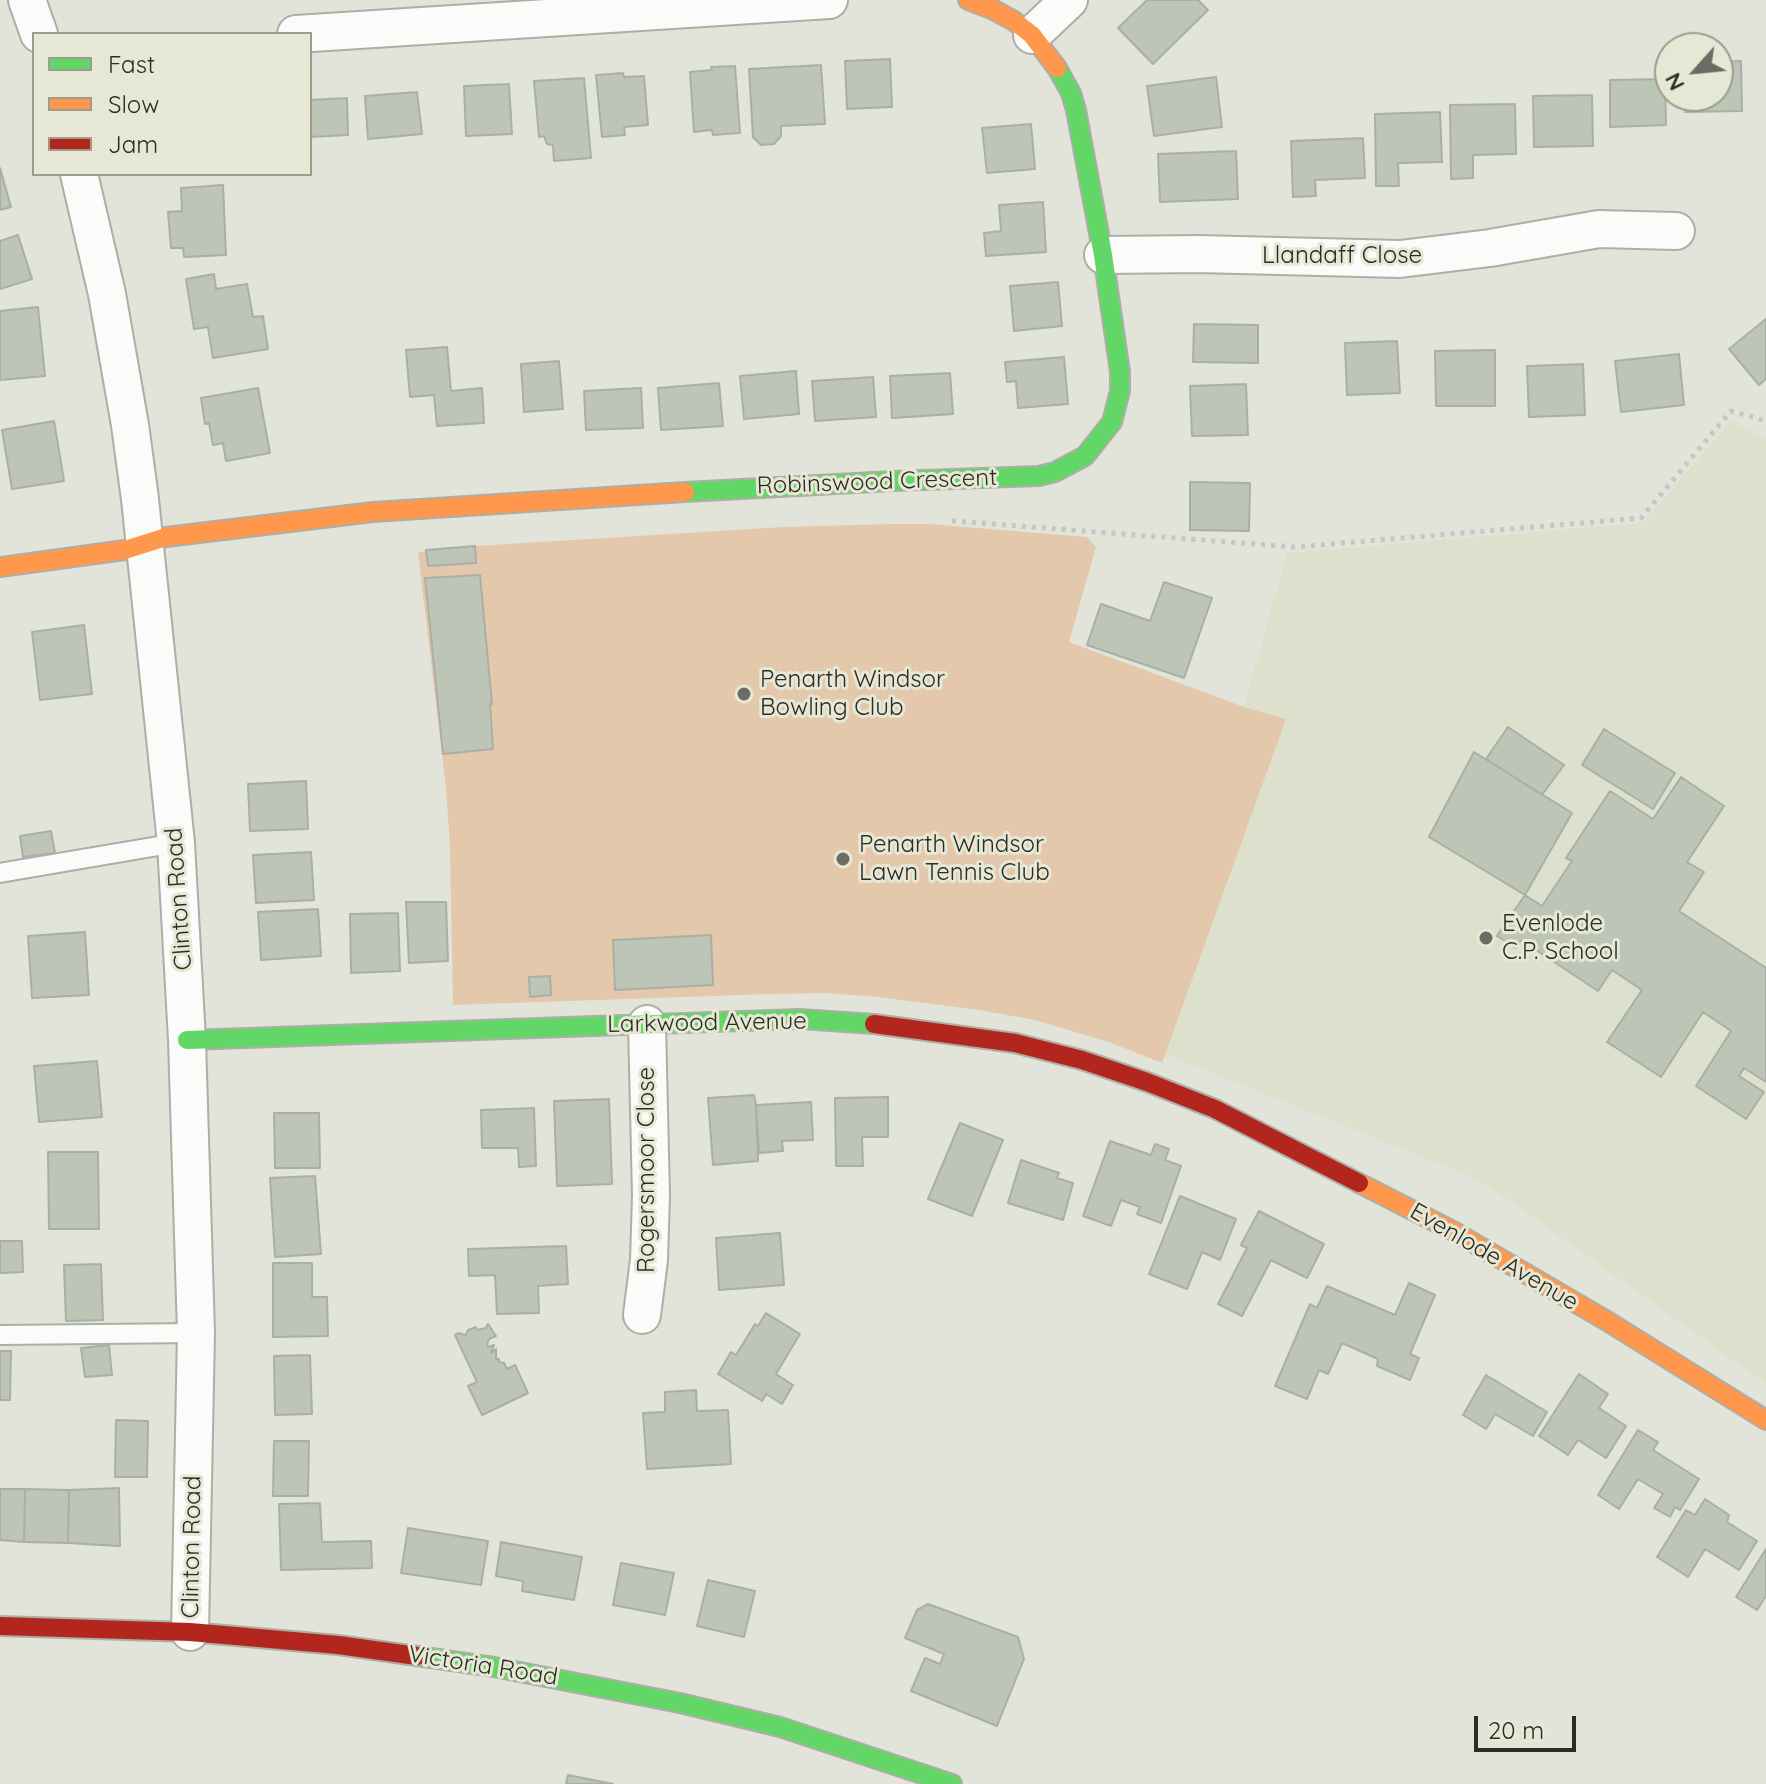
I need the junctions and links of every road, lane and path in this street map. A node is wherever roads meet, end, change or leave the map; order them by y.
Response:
1 (27, 0) edge
2 (829, 0) edge
3 (968, 0) edge
4 (1069, 0) edge
5 (38, 32) edge
6 (312, 33) edge
7 (1032, 35) junction
8 (79, 176) edge
9 (1676, 231) dead end
10 (1103, 255) junction
11 (1766, 421) edge
12 (945, 520) dead end
13 (145, 543) junction
14 (0, 567) edge
15 (176, 843) junction
16 (0, 873) edge
17 (647, 1024) junction
18 (187, 1040) junction
19 (1215, 1109) joint
20 (642, 1315) dead end
21 (196, 1333) junction
22 (0, 1335) edge
23 (1766, 1420) edge
24 (0, 1626) edge
25 (190, 1632) junction
26 (952, 1784) edge

1 - 5 street
2 - 6 street
3 - 7 street, Robinswood Crescent
4 - 7 street
7 - 10 street, Robinswood Crescent
8 - 13 street, Clinton Road
9 - 10 street, Llandaff Close
10 - 13 street, Robinswood Crescent
11 - 12 path
13 - 14 street, Robinswood Crescent
13 - 15 street, Clinton Road
15 - 16 lane
15 - 18 street, Clinton Road
17 - 18 street, Larkwood Avenue
17 - 19 street, Larkwood Avenue
17 - 20 street, Rogersmoor Close
18 - 21 street, Clinton Road
19 - 23 street, Evenlode Avenue
21 - 22 lane
21 - 25 street, Clinton Road
24 - 25 street, Victoria Road
25 - 26 street, Victoria Road

